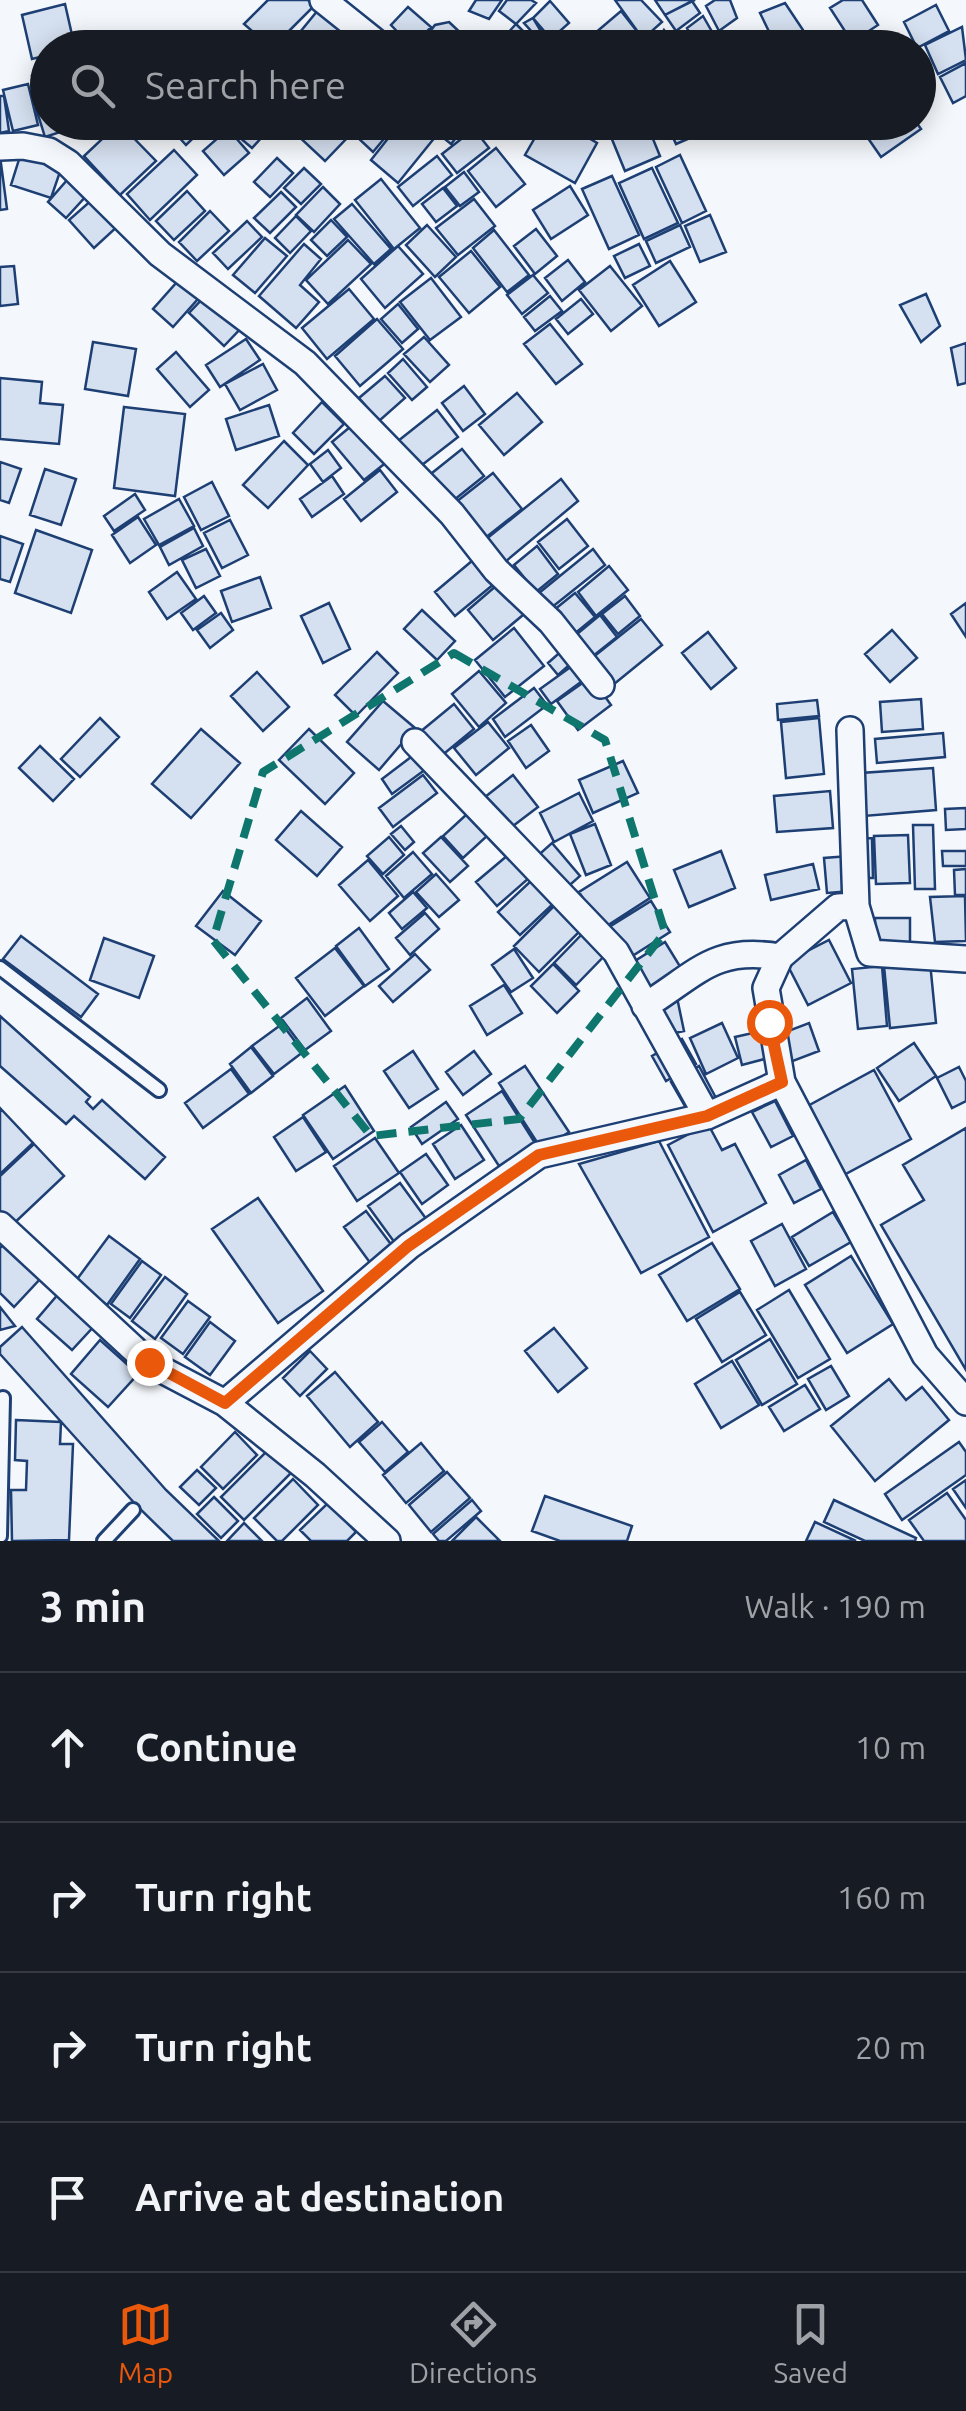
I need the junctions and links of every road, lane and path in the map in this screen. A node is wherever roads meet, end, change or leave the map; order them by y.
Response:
1 (323, 0) edge
2 (360, 30) edge
3 (0, 147) edge
4 (601, 684) dead end
5 (850, 730) dead end
6 (415, 742) dead end
7 (856, 906) junction
8 (780, 958) junction
9 (966, 959) edge
10 (0, 968) edge
11 (645, 1006) junction
12 (782, 1082) junction
13 (159, 1090) dead end
14 (707, 1116) junction
15 (0, 1225) edge
16 (3, 1398) dead end
17 (966, 1402) edge
18 (225, 1403) junction
19 (133, 1510) dead end
20 (0, 1536) edge
21 (104, 1541) edge
22 (388, 1541) edge

1 - 2 street
3 - 4 street
5 - 7 street
6 - 11 street
7 - 8 street
7 - 9 street
8 - 11 street
8 - 12 street
10 - 13 lane
11 - 14 street
12 - 14 street
12 - 17 street
14 - 18 street
15 - 18 street
16 - 20 lane
18 - 22 street
19 - 21 lane

